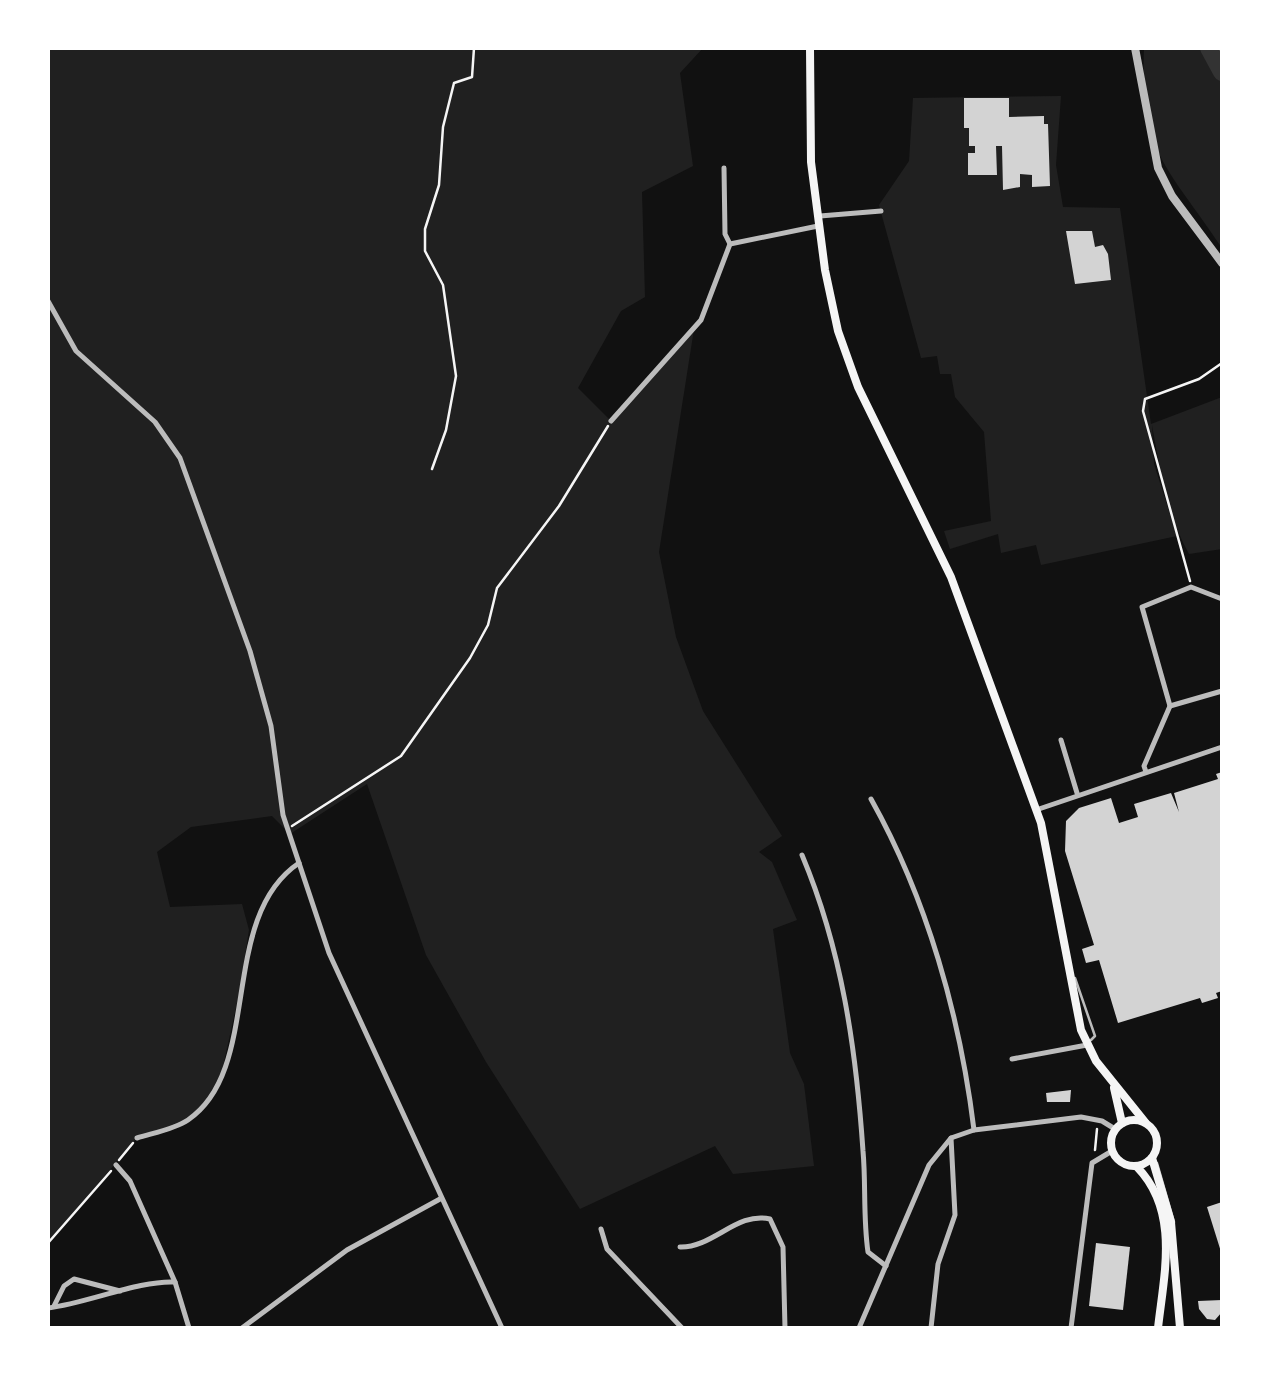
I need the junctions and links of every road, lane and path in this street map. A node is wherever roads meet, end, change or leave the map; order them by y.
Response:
1 (474, 48) edge
2 (810, 48) edge
3 (1135, 48) edge
4 (724, 168) dead end
5 (881, 211) dead end
6 (817, 222) junction
7 (730, 244) junction
8 (1222, 262) edge
9 (48, 302) edge
10 (1222, 362) edge
11 (611, 421) joint
12 (432, 468) dead end
13 (1191, 587) junction
14 (1222, 600) edge
15 (1222, 691) edge
16 (1170, 706) junction
17 (1061, 740) dead end
18 (1222, 748) edge
19 (1146, 772) junction
20 (1077, 793) junction
21 (871, 799) dead end
22 (1036, 810) junction
23 (287, 830) junction
24 (802, 856) dead end
25 (299, 863) junction
26 (1068, 965) junction
27 (1087, 1045) junction
28 (1012, 1058) dead end
29 (1113, 1084) junction
30 (1144, 1122) junction
31 (1118, 1126) junction
32 (1098, 1127) dead end
33 (974, 1130) junction
34 (137, 1138) joint
35 (951, 1138) junction
36 (1112, 1152) junction
37 (1097, 1156) junction
38 (1153, 1157) junction
39 (116, 1165) junction
40 (1137, 1166) junction
41 (440, 1198) junction
42 (601, 1229) dead end
43 (48, 1243) edge
44 (680, 1247) dead end
45 (886, 1266) junction
46 (176, 1282) junction
47 (123, 1292) junction
48 (51, 1307) edge
49 (1178, 1308) junction
50 (1159, 1325) edge
51 (189, 1328) edge
52 (242, 1328) edge
53 (502, 1328) edge
54 (682, 1328) edge
55 (785, 1328) edge
56 (860, 1328) edge
57 (931, 1328) edge
58 (1071, 1328) edge
59 (1150, 1328) edge
60 (1180, 1328) edge
61 (1189, 1328) edge

1 - 12 path
2 - 6 main road
3 - 8 street
4 - 7 street
5 - 6 street
6 - 7 street
6 - 22 main road
7 - 11 street
9 - 23 street
10 - 13 path
11 - 23 path
13 - 14 street
13 - 16 street
15 - 16 street
16 - 19 street
17 - 20 street
18 - 19 street
19 - 20 street
20 - 22 street
21 - 33 street
22 - 26 main road
23 - 25 street
24 - 45 street
25 - 34 street
25 - 41 street
26 - 27 main road
26 - 27 lane
27 - 28 street
27 - 29 main road
29 - 30 main road
29 - 31 main road
30 - 31 main road
30 - 38 main road
31 - 33 street
31 - 36 main road
32 - 37 path
33 - 35 street
34 - 39 path
35 - 45 street
35 - 57 street
36 - 37 street
36 - 40 main road
37 - 58 street
38 - 40 main road
38 - 49 main road
39 - 43 path
39 - 46 street
40 - 50 main road
41 - 52 street
41 - 53 street
42 - 54 street
44 - 55 street
45 - 56 street
46 - 47 street
46 - 51 street
47 - 48 street
47 - 48 street
49 - 60 main road
49 - 61 main road
50 - 59 street

